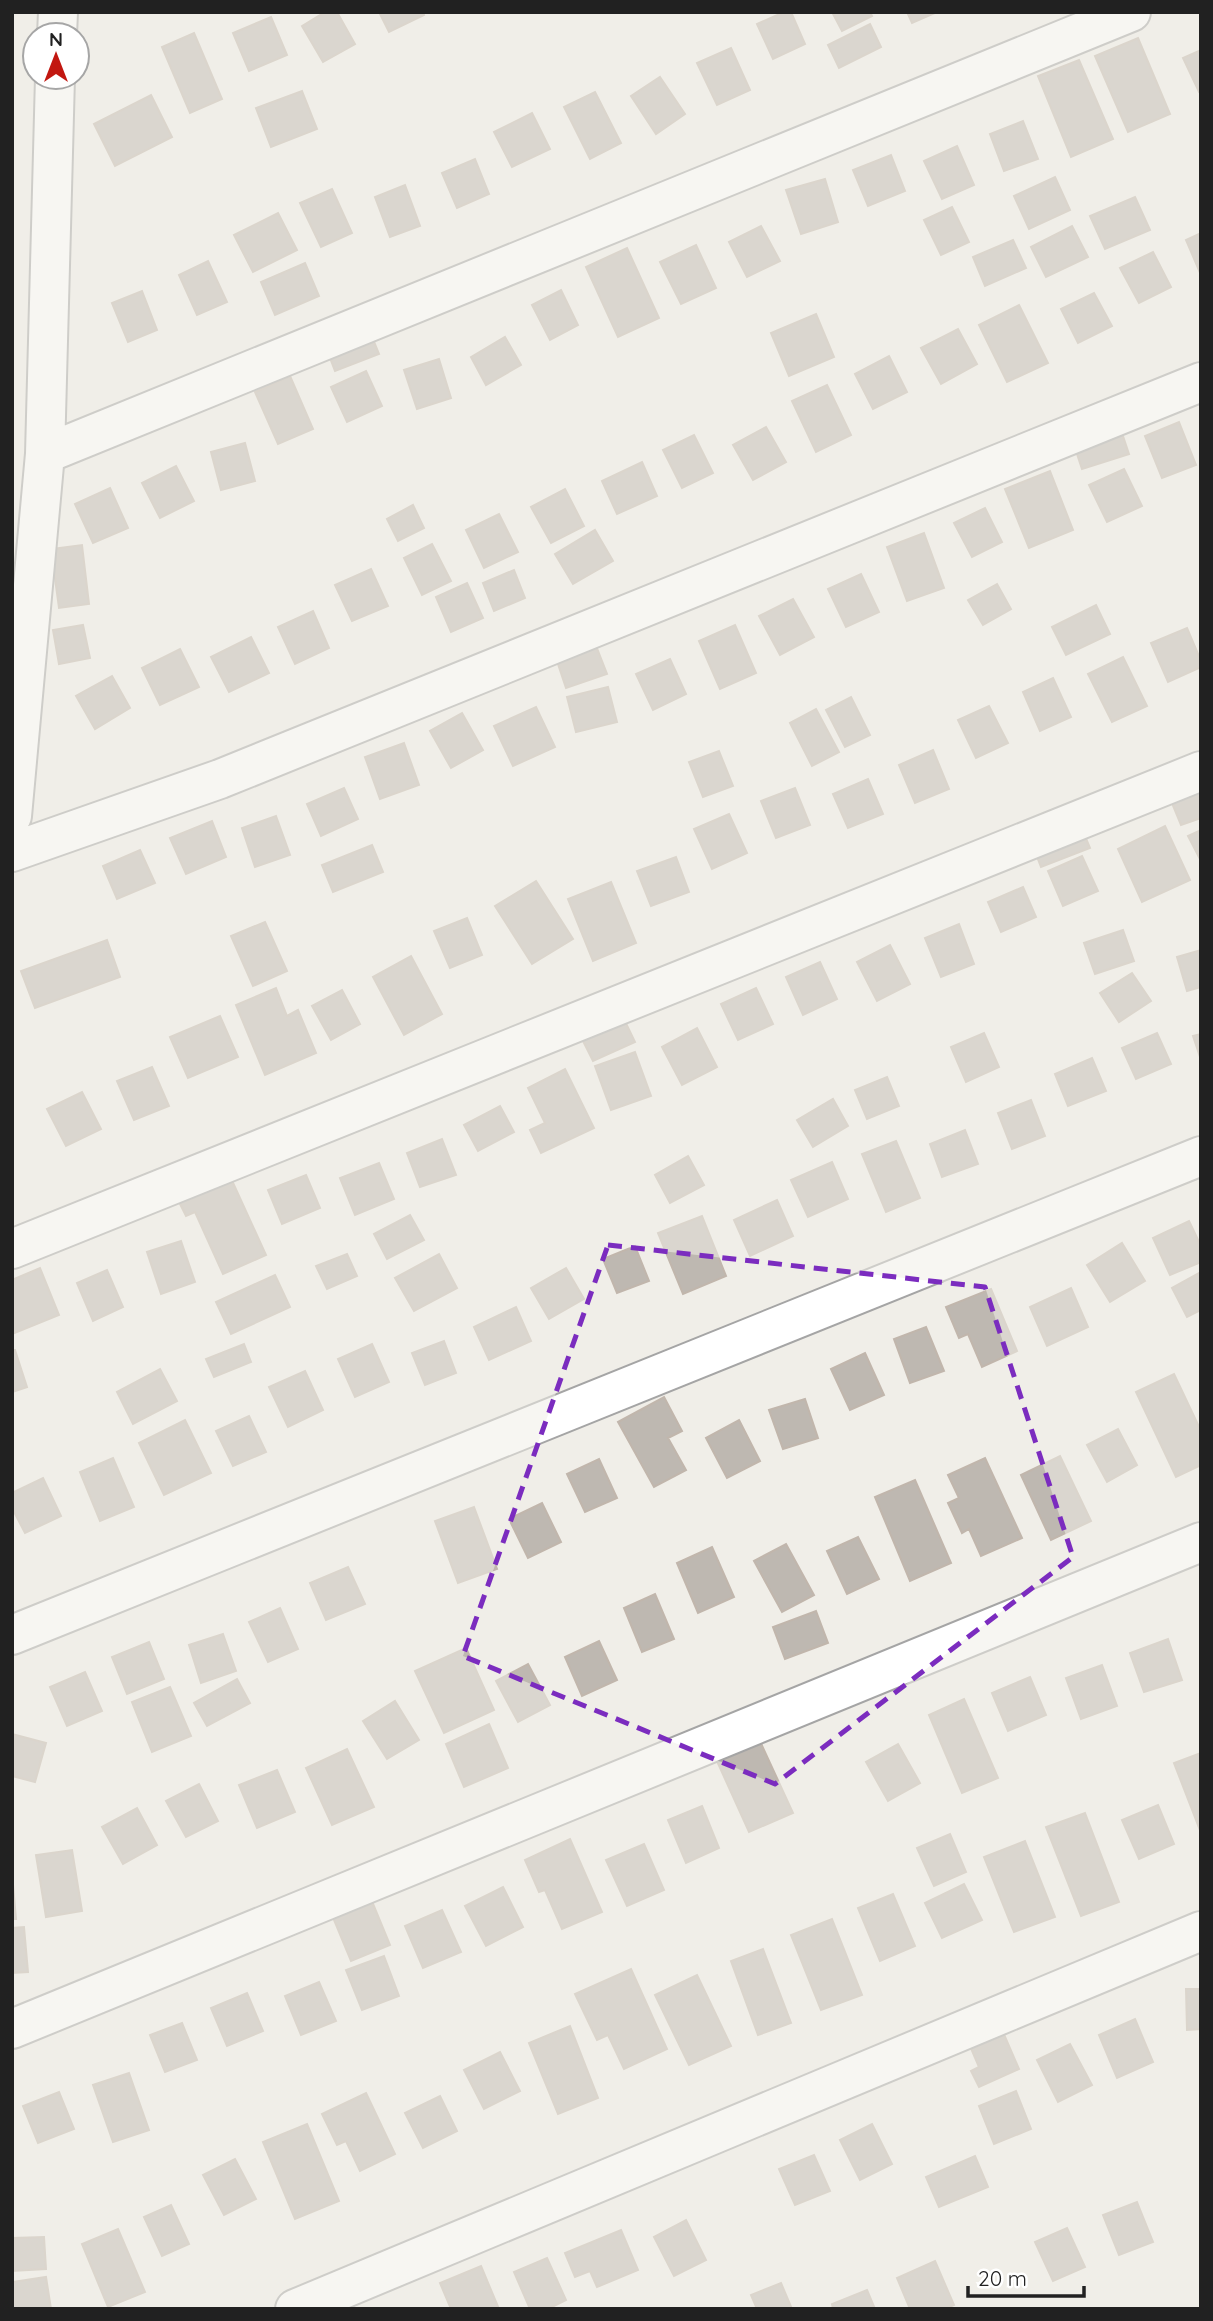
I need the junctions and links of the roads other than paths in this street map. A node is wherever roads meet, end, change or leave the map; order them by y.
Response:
1 (1131, 12) edge
2 (55, 91) edge
3 (1201, 382) edge
4 (45, 454) junction
5 (1201, 771) edge
6 (12, 816) edge
7 (12, 852) edge
8 (1201, 1156) edge
9 (12, 1249) edge
10 (1201, 1542) edge
11 (12, 1635) edge
12 (1201, 1931) edge
13 (12, 2029) edge
14 (295, 2309) edge

1 - 4 street
2 - 4 street
3 - 7 street
4 - 6 street
5 - 9 street
8 - 11 street
10 - 13 street
12 - 14 street

